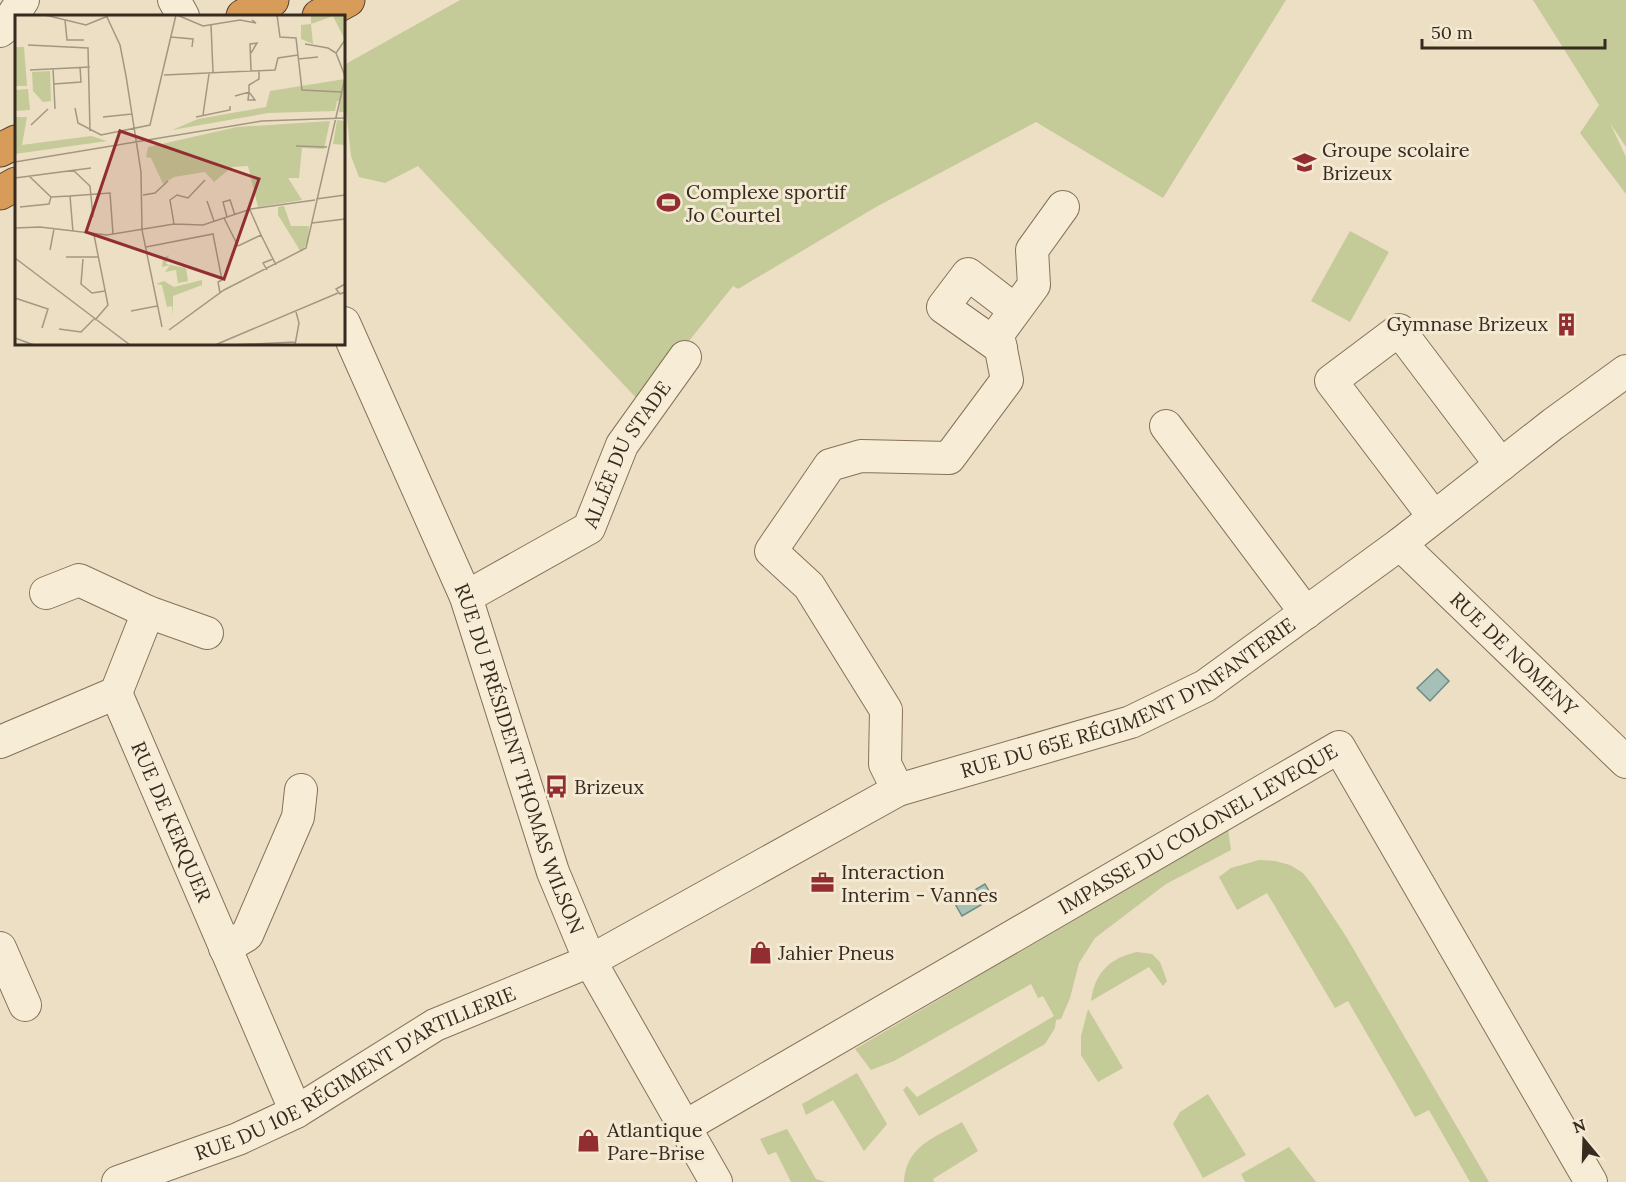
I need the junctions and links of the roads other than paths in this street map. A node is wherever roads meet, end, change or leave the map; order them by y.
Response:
1 (23, 0) edge
2 (174, 0) edge
3 (272, 0) edge
4 (348, 0) edge
5 (182, 15) edge
6 (245, 15) edge
7 (321, 15) edge
8 (0, 31) edge
9 (15, 142) edge
10 (0, 150) edge
11 (15, 185) edge
12 (0, 193) edge
13 (1063, 207) dead end
14 (1015, 310) junction
15 (345, 325) edge
16 (1001, 348) junction
17 (685, 357) dead end
18 (1626, 371) edge
19 (1166, 426) dead end
20 (1501, 465) junction
21 (1434, 517) junction
22 (1400, 544) junction
23 (46, 593) dead end
24 (466, 597) junction
25 (148, 612) junction
26 (1306, 613) junction
27 (207, 633) dead end
28 (116, 693) junction
29 (0, 742) edge
30 (1626, 762) edge
31 (301, 790) dead end
32 (898, 790) junction
33 (0, 948) edge
34 (225, 948) junction
35 (590, 961) junction
36 (26, 1005) dead end
37 (296, 1112) junction
38 (684, 1127) junction
39 (118, 1182) edge
40 (716, 1182) edge
41 (1591, 1182) edge

1 - 8 street
2 - 5 street
3 - 6 highway
4 - 7 highway
9 - 10 highway
11 - 12 highway
13 - 14 street
14 - 16 street
14 - 16 street
15 - 24 street, RUE DU PRÉSIDENT THOMAS WILSON
16 - 32 street
17 - 24 street, ALLÉE DU STADE
18 - 20 street, RUE DU 65E RÉGIMENT D'INFANTERIE
19 - 26 street
20 - 21 street, RUE DU 65E RÉGIMENT D'INFANTERIE
20 - 21 street
21 - 22 street, RUE DU 65E RÉGIMENT D'INFANTERIE
22 - 26 street, RUE DU 65E RÉGIMENT D'INFANTERIE
22 - 30 street, RUE DE NOMENY
23 - 25 street
24 - 35 street, RUE DU PRÉSIDENT THOMAS WILSON
25 - 27 street
25 - 28 street
26 - 32 street, RUE DU 65E RÉGIMENT D'INFANTERIE
28 - 29 street
28 - 34 street, RUE DE KERQUER
31 - 34 street
32 - 35 street, RUE DU 65E RÉGIMENT D'INFANTERIE
33 - 36 street
34 - 37 street, RUE DE KERQUER
35 - 37 street, RUE DU 10E RÉGIMENT D'ARTILLERIE
35 - 38 street, RUE DU PRÉSIDENT THOMAS WILSON
37 - 39 street, RUE DU 10E RÉGIMENT D'ARTILLERIE
38 - 40 street, RUE DU PRÉSIDENT THOMAS WILSON
38 - 41 street, IMPASSE DU COLONEL LEVEQUE

